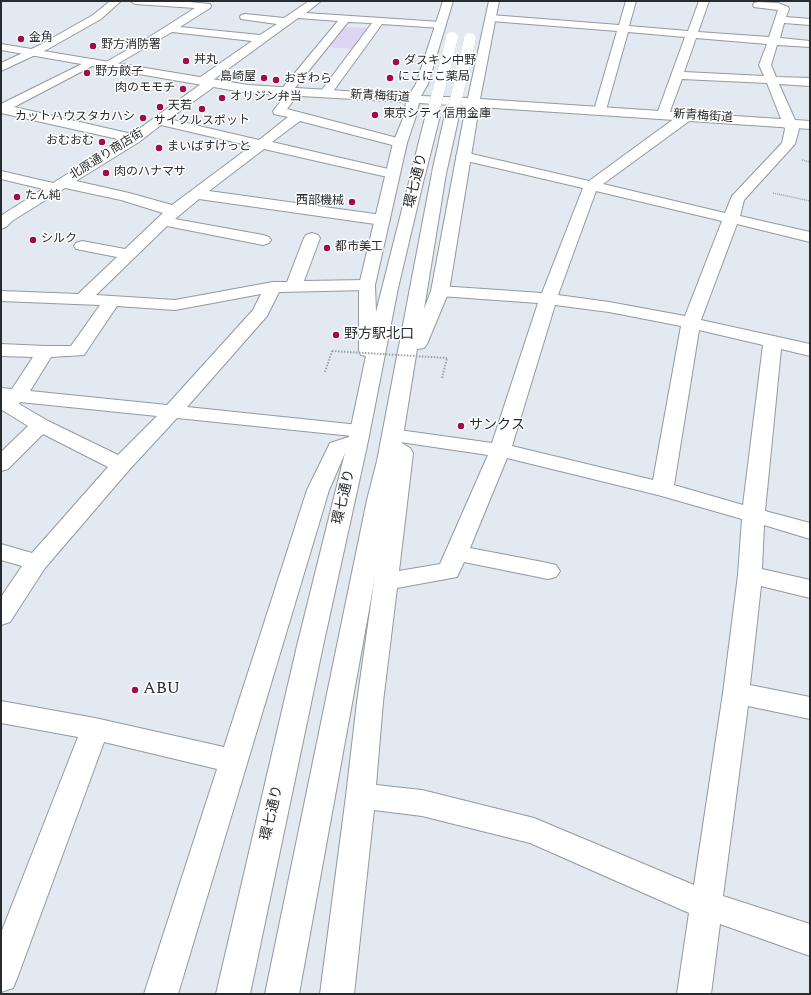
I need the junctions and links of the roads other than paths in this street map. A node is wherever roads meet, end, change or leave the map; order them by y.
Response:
1 (116, 1) edge
2 (134, 1) edge
3 (316, 1) edge
4 (448, 1) edge
5 (494, 1) edge
6 (631, 1) edge
7 (704, 1) edge
8 (758, 5) dead end
9 (240, 8) dead end
10 (385, 11) dead end
11 (292, 18) junction
12 (491, 18) junction
13 (345, 19) junction
14 (780, 20) junction
15 (377, 21) junction
16 (810, 22) edge
17 (441, 25) junction
18 (171, 29) junction
19 (622, 29) junction
20 (454, 34) dead end
21 (692, 34) junction
22 (471, 35) dead end
23 (263, 39) junction
24 (773, 41) junction
25 (810, 44) edge
26 (1, 47) edge
27 (34, 52) junction
28 (92, 62) junction
29 (108, 65) junction
30 (1, 67) edge
31 (677, 75) junction
32 (771, 80) junction
33 (207, 82) junction
34 (810, 82) edge
35 (289, 93) junction
36 (325, 94) junction
37 (413, 99) junction
38 (472, 103) junction
39 (2, 109) edge
40 (600, 110) junction
41 (663, 114) junction
42 (298, 116) junction
43 (687, 116) junction
44 (160, 120) junction
45 (790, 124) junction
46 (810, 125) edge
47 (134, 139) junction
48 (400, 143) junction
49 (263, 144) junction
50 (463, 156) junction
51 (392, 174) junction
52 (1, 175) edge
53 (59, 185) junction
54 (592, 186) junction
55 (197, 194) junction
56 (169, 216) junction
57 (3, 219) edge
58 (731, 219) junction
59 (382, 220) junction
60 (810, 237) edge
61 (312, 238) dead end
62 (264, 240) dead end
63 (82, 246) dead end
64 (127, 254) junction
65 (366, 285) junction
66 (294, 286) junction
67 (273, 287) junction
68 (440, 291) junction
69 (1, 296) edge
70 (82, 299) junction
71 (548, 299) junction
72 (112, 301) junction
73 (691, 322) junction
74 (773, 341) junction
75 (1, 350) edge
76 (810, 350) edge
77 (45, 352) junction
78 (368, 385) junction
79 (401, 387) junction
80 (10, 395) edge
81 (172, 412) junction
82 (40, 425) junction
83 (358, 436) junction
84 (391, 440) junction
85 (500, 450) junction
86 (1, 464) edge
87 (121, 465) junction
88 (662, 489) junction
89 (753, 516) junction
90 (810, 531) edge
91 (1, 552) edge
92 (457, 553) junction
93 (37, 562) junction
94 (548, 570) dead end
95 (750, 576) junction
96 (386, 581) junction
97 (810, 589) edge
98 (1, 616) edge
99 (736, 693) junction
100 (810, 708) edge
101 (1, 712) edge
102 (95, 729) junction
103 (234, 761) junction
104 (361, 796) junction
105 (706, 905) junction
106 (810, 940) edge
107 (1, 976) edge
108 (161, 994) edge
109 (233, 994) edge
110 (282, 994) edge
111 (337, 994) edge
112 (694, 994) edge

1 - 27 street
2 - 18 street
3 - 11 street, 北原通り商店街
4 - 17 street
5 - 12 street
6 - 19 street
7 - 21 street
8 - 14 street
9 - 11 street
10 - 15 street
11 - 13 street
11 - 23 street, 北原通り商店街
12 - 19 street
12 - 38 street
13 - 15 street
13 - 35 street
14 - 16 street
14 - 24 street
15 - 17 street
15 - 36 street
17 - 37 street
18 - 23 street
18 - 29 street
19 - 21 street
19 - 40 street
20 - 78 street, 環七通り, bridge
21 - 24 street
21 - 31 street
22 - 79 street, 環七通り, bridge
23 - 33 street, 北原通り商店街
24 - 25 street
24 - 32 street
26 - 27 street, 新青梅街道
27 - 28 street, 新青梅街道
27 - 30 street
28 - 29 street, 新青梅街道
28 - 39 street
29 - 33 street, 新青梅街道
31 - 32 street
31 - 41 street
32 - 34 street
32 - 45 street
33 - 35 street, 新青梅街道
33 - 44 street, 北原通り商店街
35 - 36 street, 新青梅街道
35 - 42 street
36 - 37 street, 新青梅街道
37 - 38 street, 新青梅街道
37 - 48 street
38 - 40 street, 新青梅街道
38 - 50 street
39 - 47 street
40 - 41 street, 新青梅街道
41 - 43 street, 新青梅街道
42 - 48 street
42 - 49 street
43 - 45 street, 新青梅街道
43 - 54 street
44 - 47 street, 北原通り商店街
44 - 49 street
45 - 46 street, 新青梅街道
45 - 58 street
47 - 53 street, 北原通り商店街
48 - 51 street
49 - 51 street
49 - 55 street
50 - 54 street
50 - 68 street
51 - 59 street
52 - 53 street
53 - 56 street
53 - 57 street, 北原通り商店街
54 - 58 street
54 - 71 street
55 - 56 street
55 - 59 street
56 - 62 street
56 - 64 street
58 - 60 street
58 - 73 street
59 - 65 street
61 - 66 street
63 - 64 street
64 - 70 street
65 - 66 street
65 - 78 street
66 - 67 street
67 - 72 street
67 - 81 street
68 - 71 street
68 - 79 street
69 - 70 street
70 - 72 street
71 - 73 street
71 - 85 street
72 - 77 street
73 - 74 street
73 - 88 street
74 - 76 street
74 - 89 street
75 - 77 street
77 - 80 street
78 - 83 street, 環七通り
79 - 84 street, 環七通り
80 - 81 street
80 - 82 street
81 - 83 street
81 - 87 street
82 - 86 street
82 - 87 street
83 - 103 street
83 - 109 street, 環七通り
84 - 85 street
84 - 96 street
84 - 110 street, 環七通り
85 - 88 street
85 - 92 street
87 - 93 street
88 - 89 street
89 - 90 street
89 - 95 street
91 - 93 street
92 - 94 street
92 - 96 street
93 - 98 street
95 - 97 street
95 - 99 street
96 - 104 street
99 - 100 street
99 - 105 street
101 - 102 street
102 - 103 street
102 - 107 street
103 - 108 street
104 - 105 street
104 - 111 street
105 - 106 street
105 - 112 street

